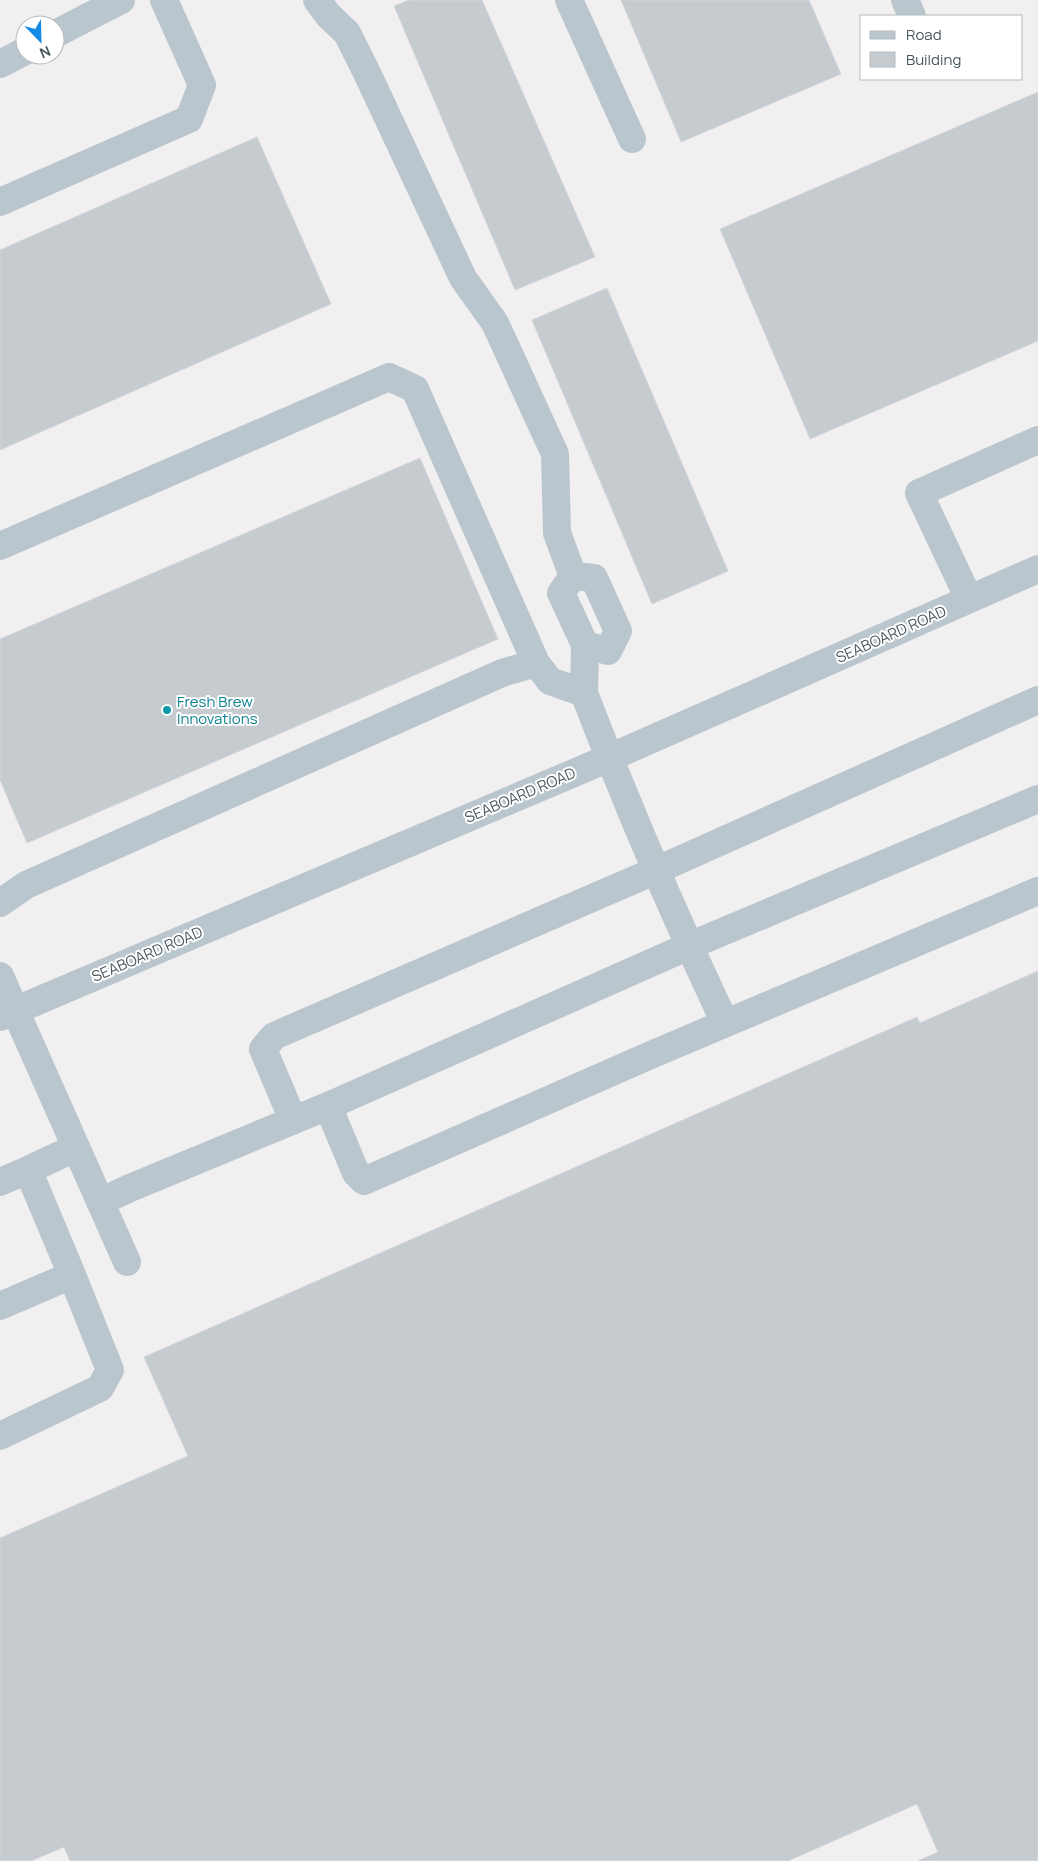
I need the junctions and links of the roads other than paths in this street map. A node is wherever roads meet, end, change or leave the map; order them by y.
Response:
1 (121, 0) edge
2 (164, 0) edge
3 (317, 0) edge
4 (569, 0) edge
5 (905, 0) edge
6 (912, 15) edge
7 (65, 29) edge
8 (15, 56) edge
9 (0, 64) edge
10 (632, 139) dead end
11 (0, 202) edge
12 (1038, 440) edge
13 (0, 546) edge
14 (1038, 569) edge
15 (573, 576) junction
16 (969, 599) junction
17 (585, 645) junction
18 (536, 663) junction
19 (584, 693) junction
20 (1038, 700) edge
21 (608, 758) junction
22 (1038, 799) edge
23 (657, 870) junction
24 (1038, 891) edge
25 (0, 903) edge
26 (689, 946) junction
27 (0, 976) edge
28 (8, 1014) edge
29 (725, 1023) junction
30 (328, 1106) junction
31 (293, 1120) junction
32 (75, 1148) junction
33 (28, 1170) junction
34 (0, 1182) edge
35 (100, 1202) junction
36 (127, 1262) dead end
37 (72, 1274) junction
38 (0, 1306) edge
39 (0, 1436) edge

1 - 7 street
2 - 11 street
3 - 15 street
4 - 10 street
5 - 6 street
8 - 9 street
12 - 16 street
13 - 18 street
14 - 16 street, SEABOARD ROAD
15 - 17 street
15 - 17 street
16 - 21 street, SEABOARD ROAD
17 - 19 street
18 - 19 street
18 - 25 street
19 - 21 street
20 - 23 street
21 - 23 street
21 - 28 street, SEABOARD ROAD
22 - 26 street
23 - 26 street
23 - 31 street
24 - 29 street
26 - 29 street
26 - 30 street
27 - 28 street
28 - 32 street
29 - 30 street
30 - 31 street
31 - 35 street
32 - 33 street
32 - 35 street
33 - 34 street
33 - 37 street
35 - 36 street
37 - 38 street
37 - 39 street

